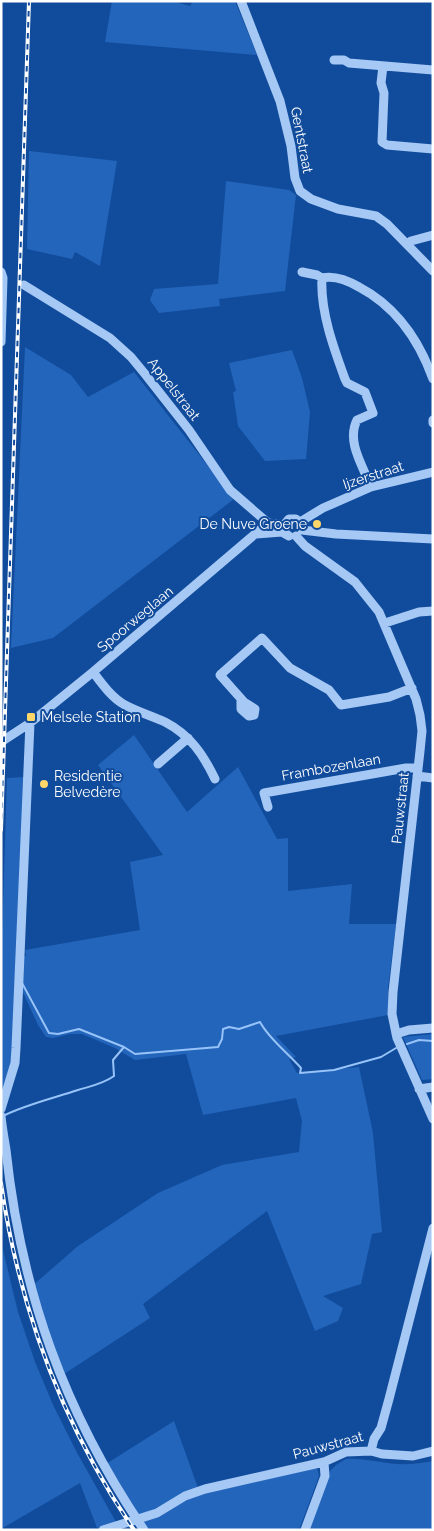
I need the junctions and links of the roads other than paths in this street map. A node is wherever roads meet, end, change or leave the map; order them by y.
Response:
1 (241, 1) edge
2 (334, 60) dead end
3 (383, 66) junction
4 (433, 70) edge
5 (433, 149) edge
6 (428, 237) edge
7 (410, 248) junction
8 (433, 271) edge
9 (1, 272) edge
10 (302, 272) dead end
11 (322, 278) junction
12 (24, 285) dead end
13 (1, 342) edge
14 (433, 380) edge
15 (433, 472) edge
16 (371, 487) junction
17 (268, 523) junction
18 (284, 529) junction
19 (299, 529) junction
20 (256, 534) junction
21 (433, 538) edge
22 (433, 611) edge
23 (385, 623) junction
24 (93, 672) junction
25 (412, 688) junction
26 (241, 700) dead end
27 (30, 723) junction
28 (188, 738) junction
29 (3, 742) edge
30 (158, 764) dead end
31 (418, 772) junction
32 (433, 778) edge
33 (215, 779) dead end
34 (268, 807) dead end
35 (433, 1028) edge
36 (396, 1034) junction
37 (433, 1087) edge
38 (419, 1089) junction
39 (1, 1109) edge
40 (1, 1116) edge
41 (433, 1119) edge
42 (433, 1228) edge
43 (429, 1260) edge
44 (371, 1451) junction
45 (433, 1452) edge
46 (324, 1462) junction
47 (138, 1520) junction
48 (114, 1528) edge
49 (103, 1530) edge
50 (144, 1530) edge
51 (304, 1530) edge

1 - 7 street, Gentstraat
2 - 3 street
3 - 4 street
3 - 5 street
6 - 7 street
7 - 8 street, Gentstraat
9 - 13 street
10 - 11 street
11 - 14 street
11 - 16 street
12 - 17 street, Appelstraat
15 - 16 street, Ijzerstraat
16 - 19 street, Ijzerstraat
17 - 18 street
17 - 20 street, Spoorweglaan
18 - 19 street
18 - 19 street
18 - 20 street
19 - 21 street
19 - 23 street, Pauwstraat
20 - 24 street, Spoorweglaan
22 - 23 street
23 - 25 street, Pauwstraat
24 - 27 street, Spoorweglaan
24 - 28 street
25 - 26 street
25 - 31 street, Pauwstraat
27 - 29 street, Spoorweglaan
27 - 39 street
28 - 30 street
28 - 33 street
31 - 32 street
31 - 34 street, Frambozenlaan
31 - 36 street, Pauwstraat
35 - 36 street
36 - 38 street, Pauwstraat
37 - 38 street
38 - 41 street, Pauwstraat
40 - 47 street
42 - 43 street, Pauwstraat
43 - 44 street, Pauwstraat
44 - 45 street
44 - 46 street, Pauwstraat
46 - 47 street, Pauwstraat
46 - 51 street
47 - 48 street, Pauwstraat
47 - 50 street
48 - 49 street, Pauwstraat

